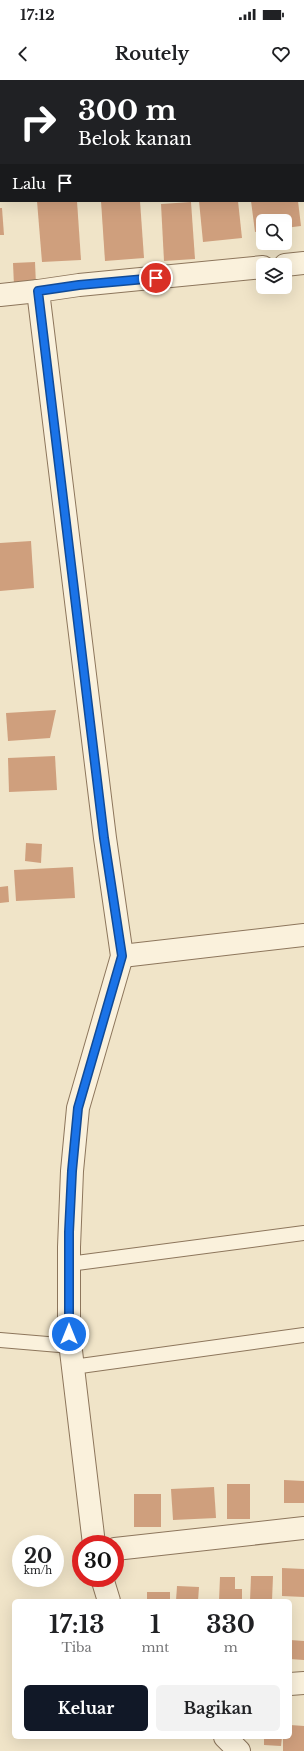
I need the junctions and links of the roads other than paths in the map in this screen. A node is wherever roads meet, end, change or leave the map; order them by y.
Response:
1 (304, 264) edge
2 (292, 265) edge
3 (256, 269) edge
4 (38, 291) junction
5 (0, 295) edge
6 (304, 935) edge
7 (122, 956) junction
8 (304, 1233) edge
9 (69, 1264) junction
10 (304, 1335) edge
11 (0, 1340) edge
12 (72, 1357) junction
13 (304, 1528) edge
14 (93, 1535) edge
15 (124, 1548) edge
16 (105, 1587) edge
17 (108, 1599) edge
18 (304, 1683) edge
19 (292, 1684) edge
20 (227, 1739) edge
21 (239, 1751) edge

1 - 2 street
3 - 4 street
4 - 5 street
4 - 7 street
6 - 7 street
7 - 9 street
8 - 9 lane
9 - 12 street
10 - 12 lane
11 - 12 lane
12 - 14 street
13 - 15 street
16 - 17 street
18 - 19 street
20 - 21 street

